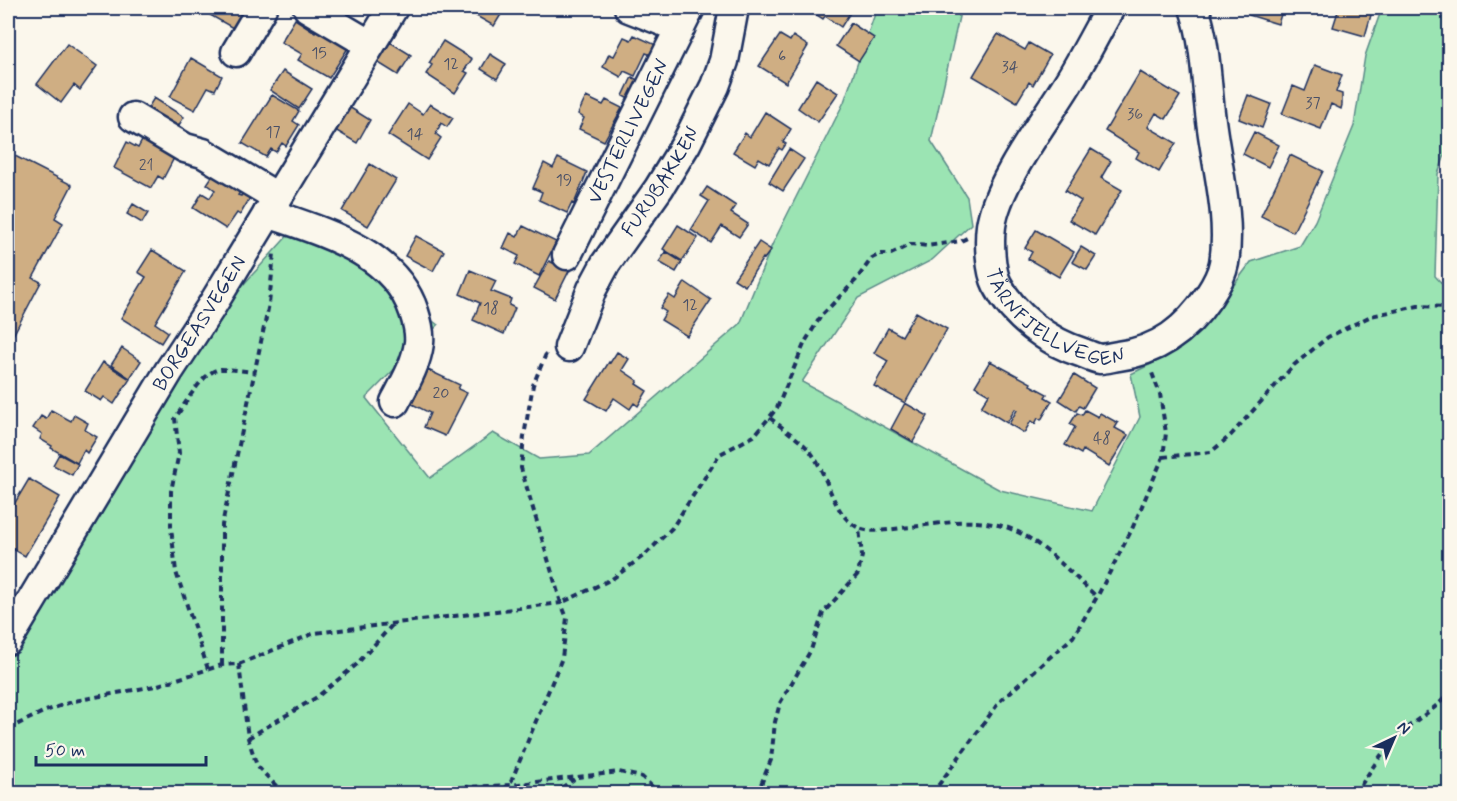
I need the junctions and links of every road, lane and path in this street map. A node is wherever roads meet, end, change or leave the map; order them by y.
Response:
1 (262, 8) edge
2 (308, 8) edge
3 (393, 8) edge
4 (629, 8) edge
5 (734, 8) edge
6 (1110, 8) edge
7 (1196, 8) edge
8 (685, 18) edge
9 (369, 44) junction
10 (236, 52) dead end
11 (134, 117) dead end
12 (272, 205) junction
13 (991, 225) junction
14 (567, 255) dead end
15 (1449, 307) edge
16 (560, 346) joint
17 (1142, 350) junction
18 (255, 372) junction
19 (395, 402) dead end
20 (770, 418) junction
21 (1163, 457) junction
22 (859, 528) junction
23 (1097, 597) junction
24 (561, 603) junction
25 (394, 623) junction
26 (8, 640) edge
27 (239, 664) junction
28 (222, 665) junction
29 (208, 669) junction
30 (1449, 692) edge
31 (8, 729) edge
32 (248, 738) junction
33 (577, 777) junction
34 (511, 785) junction
35 (284, 794) edge
36 (432, 794) edge
37 (506, 794) edge
38 (553, 794) edge
39 (660, 794) edge
40 (757, 794) edge
41 (932, 794) edge
42 (1356, 794) edge

1 - 10 street
2 - 9 street
3 - 9 street, BORGEÅSVEGEN
4 - 8 street
5 - 16 street, FURUBAKKEN
6 - 13 street, TÅRNFJELLVEGEN
7 - 17 street, TÅRNFJELLVEGEN
8 - 14 street, VESTERLIVEGEN
9 - 12 street, BORGEÅSVEGEN
11 - 12 street
12 - 18 path
12 - 19 street
12 - 26 street, BORGEÅSVEGEN
13 - 17 street, TÅRNFJELLVEGEN
13 - 20 path
15 - 21 path
16 - 24 path
17 - 21 path
18 - 28 path
18 - 29 path
20 - 22 path
20 - 24 path
21 - 23 path
22 - 23 path
22 - 40 path
23 - 41 path
24 - 25 path
24 - 34 path
25 - 27 path
25 - 32 path
27 - 28 path
27 - 32 path
28 - 29 path
29 - 31 path
30 - 42 path
32 - 35 path
33 - 34 path
33 - 38 path
33 - 39 path
34 - 36 path
34 - 37 path

